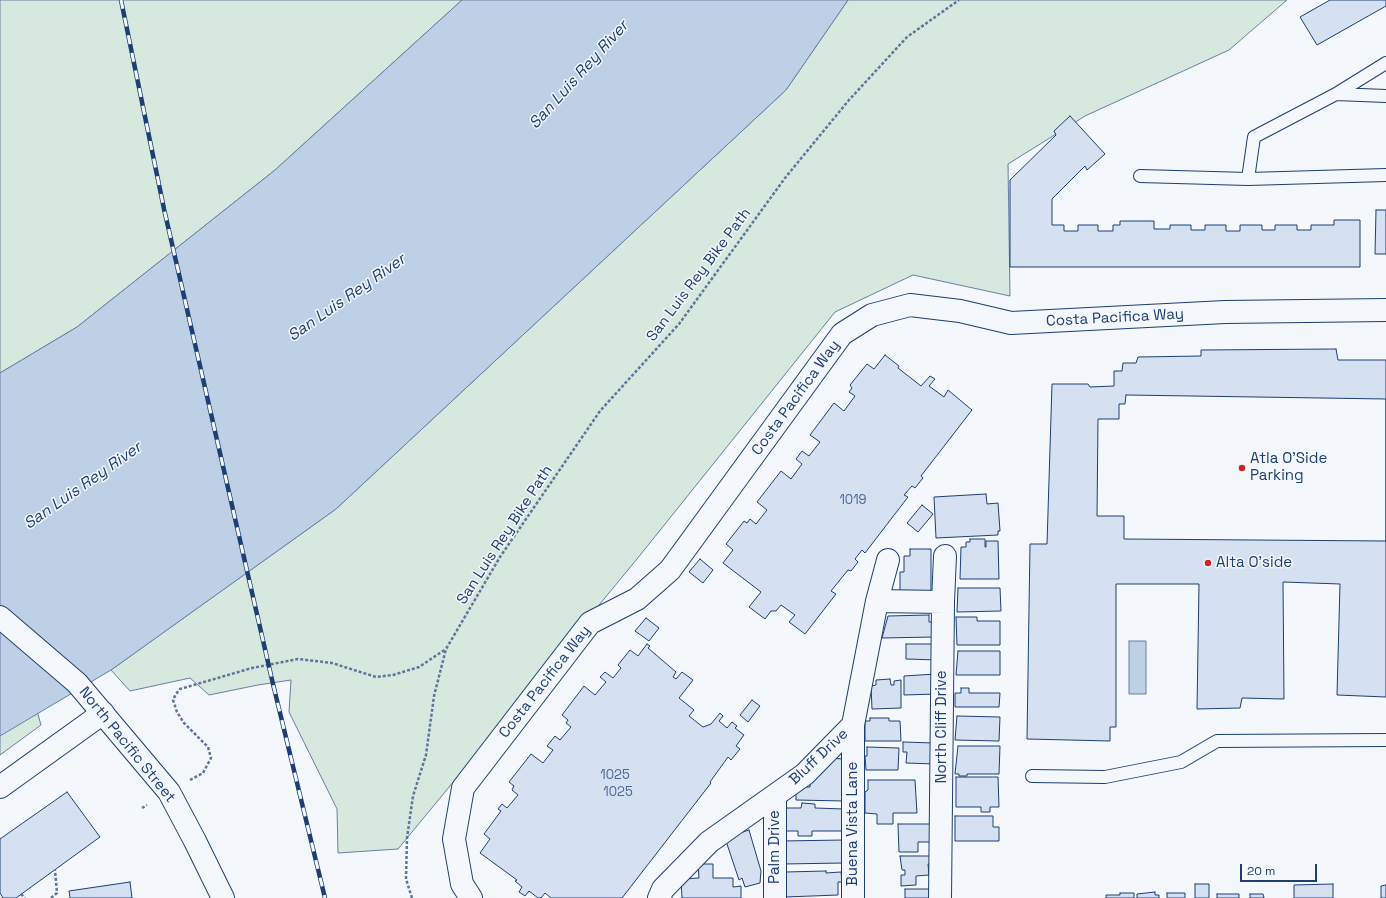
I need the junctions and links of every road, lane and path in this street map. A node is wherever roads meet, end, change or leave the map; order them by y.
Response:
1 (959, 0) edge
2 (1386, 64) edge
3 (1336, 94) junction
4 (1386, 96) edge
5 (1386, 175) edge
6 (1140, 176) dead end
7 (1248, 179) junction
8 (1386, 310) edge
9 (945, 556) dead end
10 (888, 560) dead end
11 (877, 601) junction
12 (942, 602) junction
13 (0, 617) edge
14 (446, 649) junction
15 (100, 709) junction
16 (853, 725) junction
17 (1386, 740) edge
18 (1032, 776) dead end
19 (191, 780) dead end
20 (0, 787) edge
21 (775, 796) junction
22 (55, 870) dead end
23 (21, 894) dead end
24 (25, 898) edge
25 (51, 898) edge
26 (223, 898) edge
27 (412, 898) edge
28 (471, 898) edge
29 (659, 898) edge
30 (775, 898) edge
31 (853, 898) edge
32 (940, 898) edge

1 - 14 path, San Luis Rey Bike Path
2 - 3 lane
3 - 4 lane
3 - 7 lane
5 - 7 lane
6 - 7 lane
8 - 28 street, Costa Pacifica Way
9 - 12 street, North Cliff Drive
10 - 11 street, Bluff Drive
11 - 12 street
11 - 16 street, Bluff Drive
12 - 32 street, North Cliff Drive
13 - 15 street, North Pacific Street
14 - 19 path, San Luis Rey Bike Path
14 - 27 path, San Luis Rey Bike Path
15 - 20 street
15 - 26 street, North Pacific Street
16 - 21 street, Bluff Drive
16 - 31 street, Buena Vista Lane
17 - 18 lane
21 - 29 street, Bluff Drive
21 - 30 street, Palm Drive
22 - 25 path
23 - 24 path

